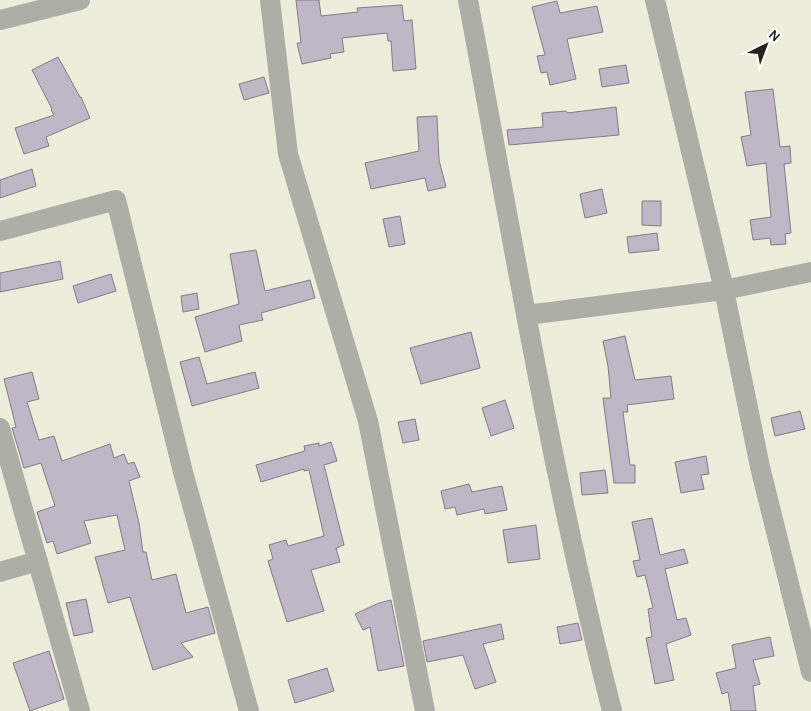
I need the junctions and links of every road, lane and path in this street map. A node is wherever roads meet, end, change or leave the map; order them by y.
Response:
1 (80, 0) edge
2 (270, 0) edge
3 (468, 0) edge
4 (655, 0) edge
5 (0, 20) edge
6 (0, 232) edge
7 (811, 272) edge
8 (724, 290) junction
9 (527, 315) junction
10 (0, 428) edge
11 (38, 562) junction
12 (0, 572) edge
13 (811, 672) edge
14 (80, 711) edge
15 (249, 711) edge
16 (425, 711) edge
17 (612, 711) edge

1 - 5 street
2 - 16 street
3 - 9 street
4 - 8 street
6 - 15 street
7 - 8 street
8 - 9 street
8 - 13 street
9 - 17 street
10 - 11 street
11 - 12 street
11 - 14 street

